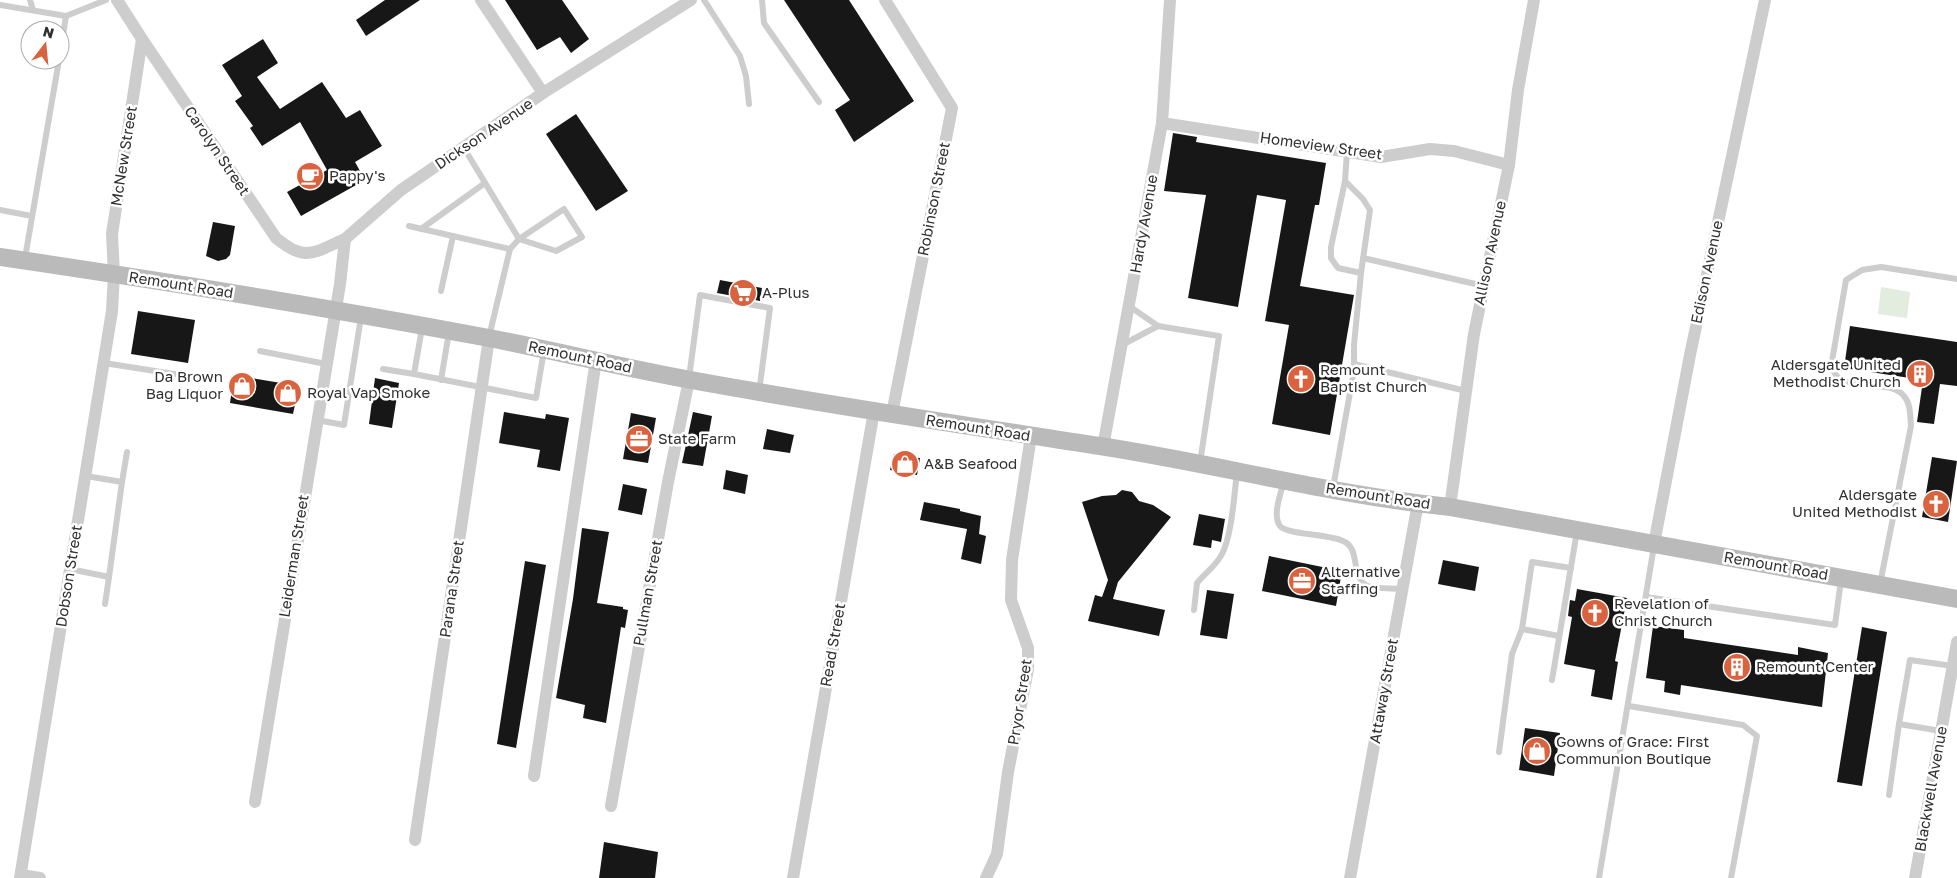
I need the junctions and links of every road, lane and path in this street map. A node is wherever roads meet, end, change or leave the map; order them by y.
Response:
1 (30, 0) edge
2 (106, 0) edge
3 (117, 0) edge
4 (481, 0) edge
5 (691, 0) edge
6 (704, 0) edge
7 (762, 0) edge
8 (885, 0) edge
9 (1170, 0) edge
10 (1534, 0) edge
11 (1765, 0) edge
12 (0, 5) edge
13 (33, 10) junction
14 (66, 16) junction
15 (65, 20) edge
16 (142, 39) junction
17 (57, 70) edge
18 (543, 93) junction
19 (819, 102) dead end
20 (749, 104) dead end
21 (1162, 123) junction
22 (464, 148) junction
23 (1346, 152) junction
24 (1509, 165) junction
25 (1345, 181) junction
26 (485, 183) junction
27 (0, 210) edge
28 (32, 216) junction
29 (409, 226) dead end
30 (421, 229) junction
31 (453, 236) junction
32 (345, 239) junction
33 (519, 239) junction
34 (510, 249) junction
35 (0, 257) edge
36 (1363, 258) junction
37 (24, 260) junction
38 (1361, 273) junction
39 (114, 274) junction
40 (1957, 280) edge
41 (1484, 286) junction
42 (441, 291) dead end
43 (1129, 306) junction
44 (334, 311) junction
45 (361, 316) junction
46 (422, 326) junction
47 (1158, 326) junction
48 (449, 331) junction
49 (489, 338) junction
50 (1121, 346) junction
51 (545, 350) junction
52 (260, 351) dead end
53 (596, 360) junction
54 (104, 363) junction
55 (326, 364) junction
56 (1354, 364) junction
57 (383, 369) dead end
58 (414, 374) junction
59 (206, 379) dead end
60 (441, 380) junction
61 (689, 380) junction
62 (482, 387) junction
63 (1466, 390) junction
64 (758, 392) junction
65 (874, 411) junction
66 (892, 414) junction
67 (317, 420) junction
68 (1031, 436) junction
69 (1103, 446) junction
70 (127, 452) dead end
71 (1200, 464) junction
72 (1238, 471) junction
73 (86, 476) junction
74 (1284, 479) junction
75 (122, 482) junction
76 (1333, 489) junction
77 (1418, 503) junction
78 (1450, 507) junction
79 (1577, 530) junction
80 (1654, 544) junction
81 (1571, 568) junction
82 (70, 569) junction
83 (109, 577) junction
84 (1841, 578) junction
85 (1880, 585) junction
86 (1402, 589) junction
87 (1646, 597) junction
88 (1957, 599) edge
89 (105, 604) dead end
90 (1194, 610) dead end
91 (1522, 629) junction
92 (1560, 636) junction
93 (1957, 642) edge
94 (1953, 666) junction
95 (1552, 680) dead end
96 (1629, 706) junction
97 (1899, 724) junction
98 (1941, 731) junction
99 (1499, 752) dead end
100 (534, 776) dead end
101 (1889, 795) dead end
102 (254, 802) dead end
103 (611, 806) dead end
104 (415, 840) dead end
105 (20, 876) edge
106 (40, 878) edge
107 (793, 878) edge
108 (986, 878) edge
109 (1350, 878) edge
110 (1600, 878) edge
111 (1732, 878) edge
112 (1915, 878) edge

1 - 13 lane
2 - 14 lane
3 - 16 street, Carolyn Street
4 - 18 street
5 - 18 street, Dickson Avenue
6 - 20 lane
7 - 19 lane
8 - 66 street, Robinson Street
9 - 21 street, Hardy Avenue
10 - 24 street, Allison Avenue
11 - 80 street, Edison Avenue
12 - 13 lane
13 - 14 lane
14 - 15 lane
16 - 32 street, Carolyn Street
16 - 39 street, McNew Street
17 - 28 lane
18 - 22 street, Dickson Avenue
21 - 23 street, Homeview Street
21 - 43 street, Hardy Avenue
22 - 26 lane
22 - 32 street, Dickson Avenue
23 - 24 street, Homeview Street
23 - 25 lane
24 - 41 street, Allison Avenue
25 - 36 lane
25 - 38 lane
26 - 30 lane
26 - 33 lane
27 - 28 lane
28 - 37 lane
29 - 30 lane
30 - 31 lane
31 - 34 lane
31 - 42 lane
32 - 44 street
33 - 33 lane
33 - 34 lane
34 - 49 lane
35 - 37 main road, Remount Road
36 - 38 lane
36 - 41 lane
37 - 39 main road, Remount Road
38 - 56 lane
39 - 44 main road, Remount Road
39 - 54 street, Dobson Street
40 - 85 lane
41 - 63 street, Allison Avenue
43 - 47 lane
43 - 50 street, Hardy Avenue
44 - 45 main road, Remount Road
44 - 55 street, Leiderman Street
45 - 46 main road, Remount Road
45 - 67 lane
46 - 48 main road, Remount Road
46 - 58 lane
47 - 50 lane
47 - 71 lane
48 - 49 main road, Remount Road
48 - 60 lane
49 - 51 main road, Remount Road
49 - 62 street, Parana Street
50 - 69 street, Hardy Avenue
51 - 53 main road, Remount Road
51 - 62 lane
52 - 55 lane
53 - 61 main road, Remount Road
53 - 100 street
54 - 59 lane
54 - 73 street, Dobson Street
55 - 67 street, Leiderman Street
56 - 63 lane
56 - 76 lane
57 - 58 lane
58 - 60 lane
60 - 62 lane
61 - 64 main road, Remount Road
61 - 64 lane
61 - 103 street, Pullman Street
62 - 104 street, Parana Street
63 - 78 street, Allison Avenue
64 - 65 main road, Remount Road
65 - 66 main road, Remount Road
65 - 107 street, Read Street
66 - 68 main road, Remount Road
67 - 102 street, Leiderman Street
68 - 69 main road, Remount Road
68 - 108 street, Pryor Street
69 - 71 main road, Remount Road
70 - 75 lane
71 - 72 main road, Remount Road
72 - 74 main road, Remount Road
72 - 90 lane
73 - 75 lane
73 - 82 street, Dobson Street
74 - 76 main road, Remount Road
74 - 86 lane
75 - 83 lane
76 - 77 main road, Remount Road
77 - 78 main road, Remount Road
77 - 86 street, Attaway Street
78 - 79 main road, Remount Road
79 - 80 main road, Remount Road
79 - 81 lane
80 - 84 main road, Remount Road
80 - 87 lane
81 - 91 lane
81 - 92 lane
82 - 83 lane
82 - 105 street, Dobson Street
83 - 89 lane
84 - 85 main road, Remount Road
84 - 87 lane
85 - 88 main road, Remount Road
86 - 109 street, Attaway Street
87 - 96 lane
91 - 92 lane
91 - 99 lane
92 - 95 lane
93 - 94 street, Blackwell Avenue
94 - 97 lane
94 - 98 street, Blackwell Avenue
96 - 110 lane
96 - 111 lane
97 - 98 lane
97 - 101 lane
98 - 112 street, Blackwell Avenue
105 - 106 street

